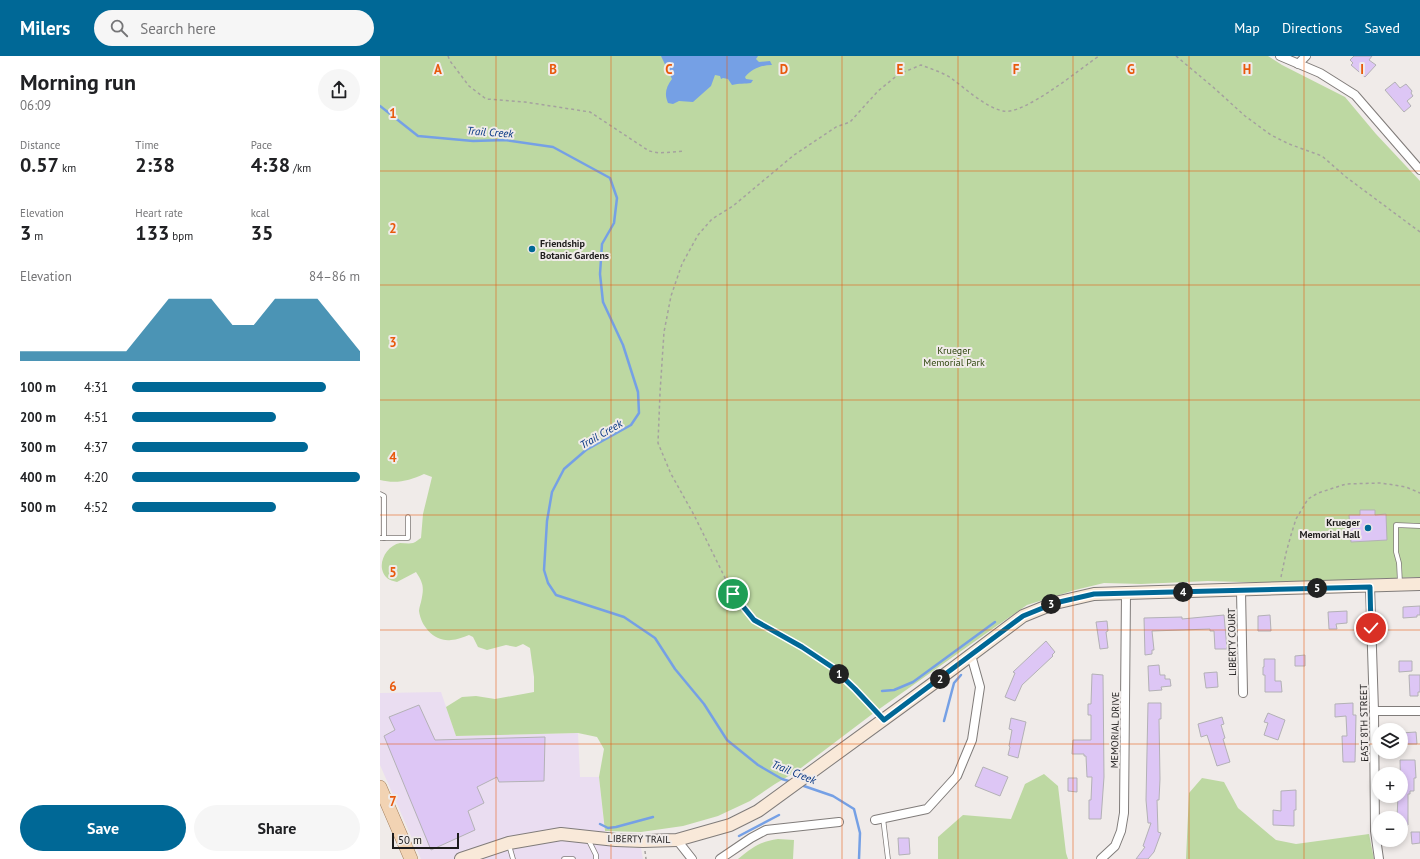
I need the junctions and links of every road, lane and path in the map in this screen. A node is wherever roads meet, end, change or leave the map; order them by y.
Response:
1 (448, 56) edge
2 (1099, 56) edge
3 (1176, 56) edge
4 (1280, 56) edge
5 (1306, 56) edge
6 (1298, 64) junction
7 (685, 151) dead end
8 (1420, 170) edge
9 (1420, 232) edge
10 (1420, 493) edge
11 (380, 494) edge
12 (408, 516) dead end
13 (1420, 526) edge
14 (382, 538) edge
15 (1420, 584) edge
16 (1400, 585) junction
17 (1370, 587) junction
18 (1280, 589) junction
19 (1241, 591) junction
20 (1126, 593) junction
21 (970, 655) junction
22 (1243, 693) dead end
23 (1374, 711) junction
24 (1420, 711) edge
25 (884, 720) junction
26 (380, 787) edge
27 (879, 819) joint
28 (839, 822) dead end
29 (587, 837) junction
30 (677, 840) junction
31 (509, 843) junction
32 (411, 859) edge
33 (461, 859) edge
34 (513, 859) edge
35 (564, 859) edge
36 (573, 859) edge
37 (596, 859) edge
38 (692, 859) edge
39 (720, 859) edge
40 (888, 859) edge
41 (1100, 859) edge
42 (1379, 859) edge

1 - 7 path
2 - 25 path
3 - 9 path
4 - 6 street
5 - 6 street
6 - 8 street
10 - 18 path
11 - 14 lane
12 - 14 lane
13 - 16 lane
15 - 16 street, LIBERTY TRAIL
16 - 17 street, LIBERTY TRAIL
17 - 18 street, LIBERTY TRAIL
17 - 23 street, EAST 8TH STREET
18 - 19 street, LIBERTY TRAIL
19 - 20 street, LIBERTY TRAIL
19 - 22 street, LIBERTY COURT
20 - 21 street, LIBERTY TRAIL
20 - 41 street, MEMORIAL DRIVE
21 - 25 street, LIBERTY TRAIL
21 - 27 street
23 - 24 street
23 - 42 street, EAST 8TH STREET
25 - 30 street, LIBERTY TRAIL
26 - 32 main road
27 - 40 lane
28 - 39 street
29 - 30 street, LIBERTY TRAIL
29 - 31 street, LIBERTY TRAIL
29 - 37 lane
30 - 38 street
31 - 33 street, LIBERTY TRAIL
31 - 34 lane
35 - 36 lane

